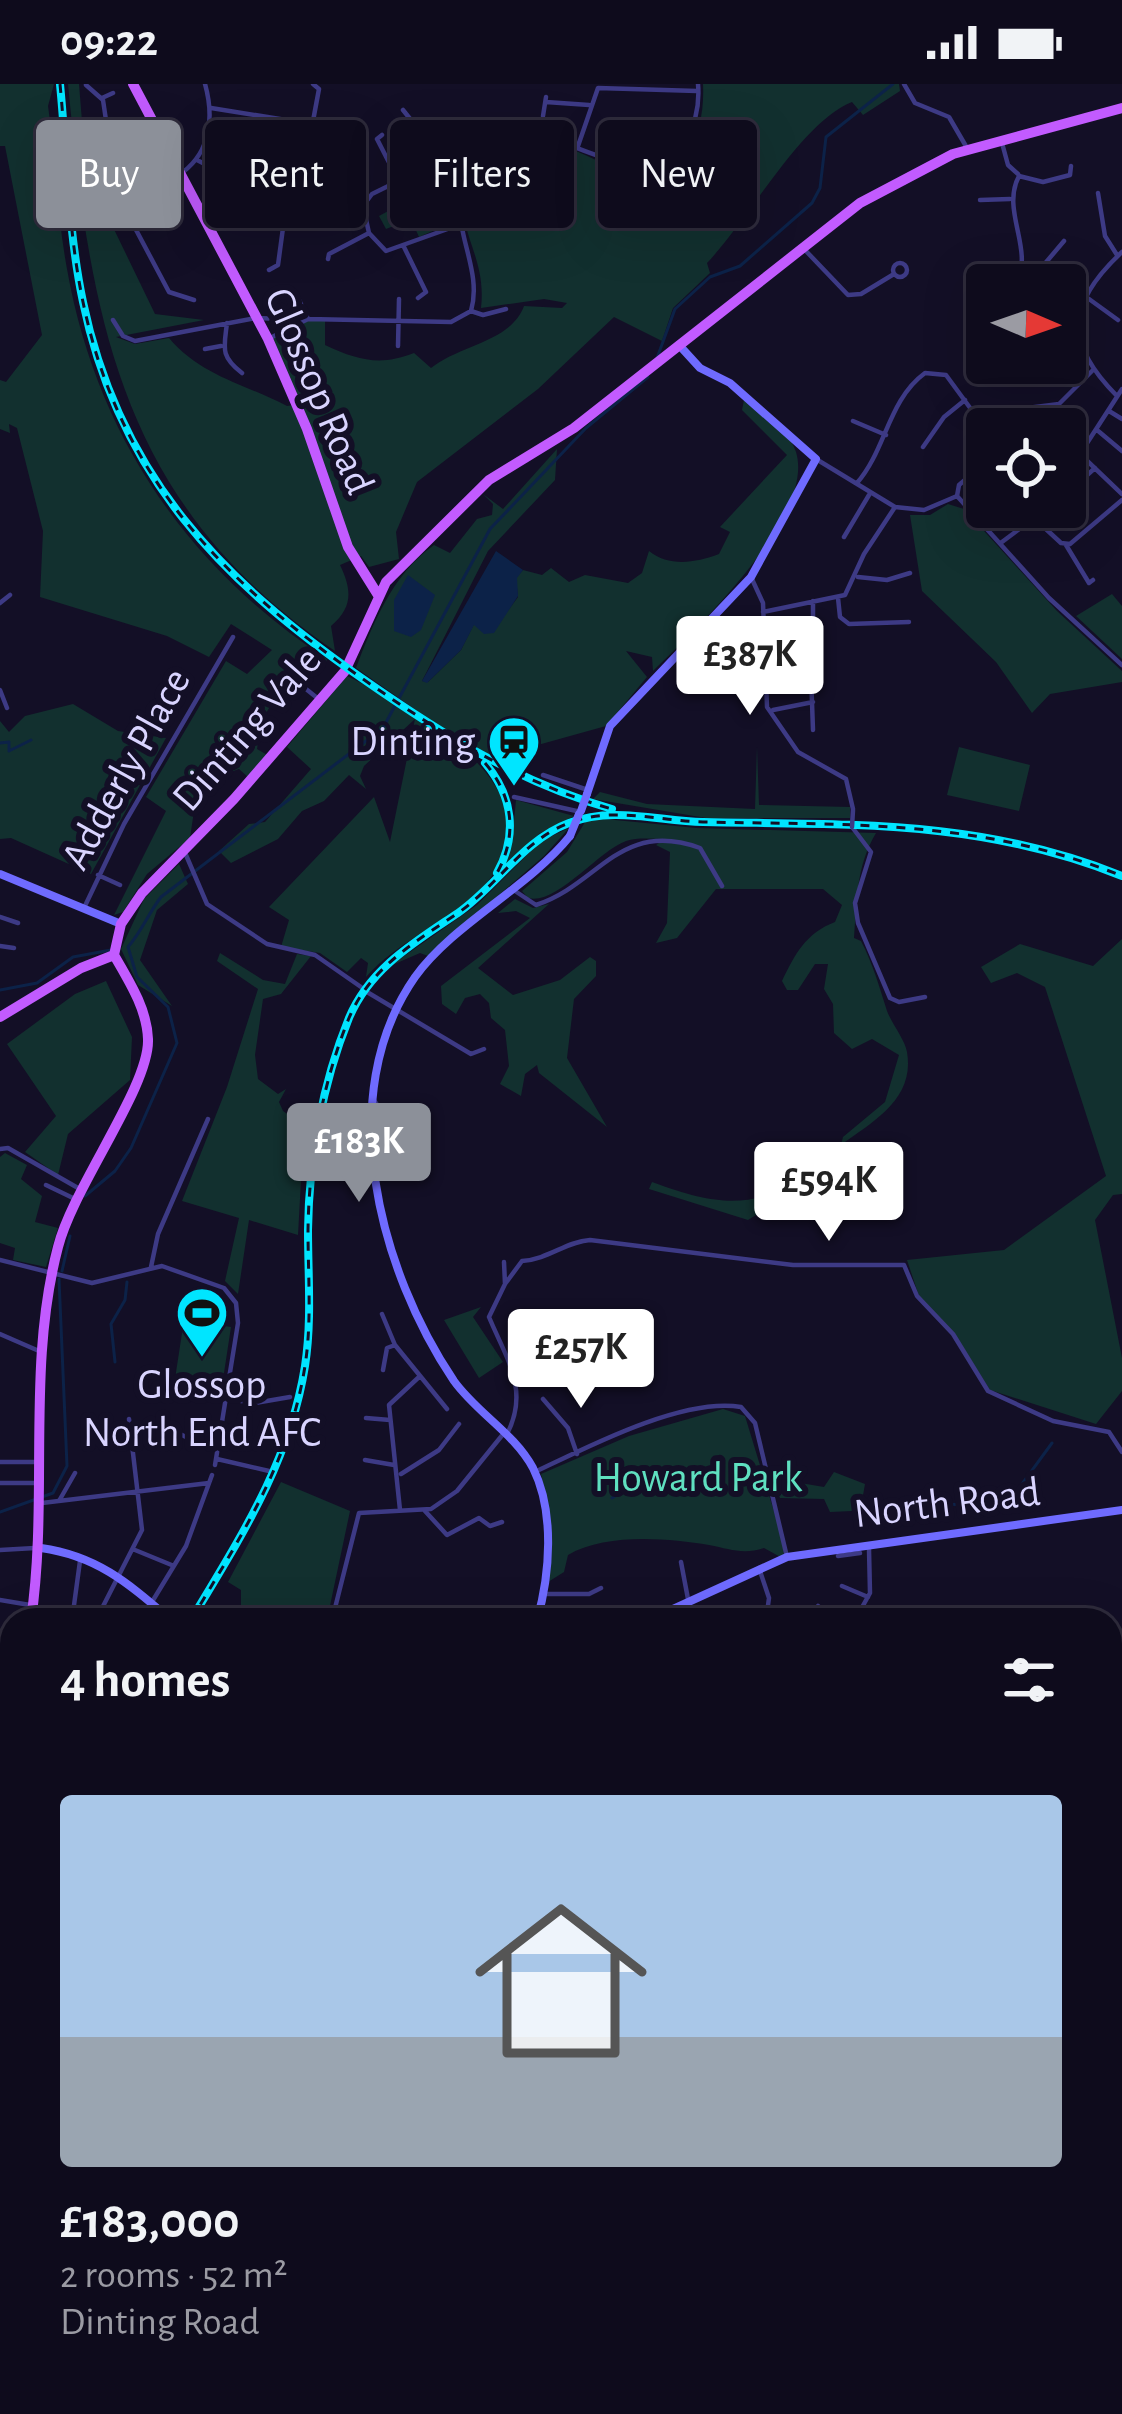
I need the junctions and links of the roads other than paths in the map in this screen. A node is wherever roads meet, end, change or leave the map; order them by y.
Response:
1 (134, 84) edge
2 (205, 84) edge
3 (313, 84) edge
4 (904, 84) edge
5 (86, 85) edge
6 (629, 86) edge
7 (663, 87) edge
8 (698, 88) edge
9 (113, 93) dead end
10 (103, 98) junction
11 (590, 105) junction
12 (211, 108) junction
13 (1122, 108) edge
14 (403, 110) dead end
15 (544, 116) dead end
16 (106, 120) edge
17 (149, 120) edge
18 (293, 120) edge
19 (314, 120) edge
20 (411, 120) edge
21 (382, 135) dead end
22 (1002, 143) junction
23 (574, 145) edge
24 (578, 146) junction
25 (968, 150) junction
26 (197, 160) junction
27 (205, 164) edge
28 (390, 164) edge
29 (1071, 166) dead end
30 (181, 173) edge
31 (1019, 176) junction
32 (181, 180) edge
33 (390, 185) edge
34 (1098, 193) dead end
35 (1010, 199) junction
36 (980, 200) dead end
37 (134, 228) edge
38 (283, 228) edge
39 (439, 228) edge
40 (458, 228) edge
41 (369, 233) junction
42 (1064, 241) dead end
43 (801, 246) junction
44 (404, 247) junction
45 (1120, 254) edge
46 (328, 259) dead end
47 (1022, 264) edge
48 (1041, 264) edge
49 (268, 270) dead end
50 (894, 274) dead end
51 (178, 296) junction
52 (298, 298) dead end
53 (418, 298) dead end
54 (399, 299) dead end
55 (1088, 299) junction
56 (194, 300) dead end
57 (175, 304) dead end
58 (506, 309) dead end
59 (471, 311) junction
60 (256, 317) junction
61 (308, 319) junction
62 (113, 320) dead end
63 (1118, 320) dead end
64 (227, 322) junction
65 (398, 322) junction
66 (291, 327) junction
67 (268, 340) junction
68 (679, 345) junction
69 (221, 346) junction
70 (398, 346) dead end
71 (205, 349) dead end
72 (1092, 371) junction
73 (242, 374) dead end
74 (1120, 393) edge
75 (965, 400) junction
76 (1028, 407) dead end
77 (971, 408) edge
78 (1109, 411) junction
79 (1122, 419) edge
80 (853, 421) dead end
81 (1097, 430) junction
82 (886, 435) junction
83 (1086, 446) edge
84 (923, 447) dead end
85 (1122, 451) edge
86 (816, 459) junction
87 (1086, 460) edge
88 (1095, 469) junction
89 (1086, 477) edge
90 (966, 479) edge
91 (856, 483) junction
92 (870, 493) junction
93 (957, 496) junction
94 (1122, 497) edge
95 (895, 507) junction
96 (1019, 528) edge
97 (1044, 528) edge
98 (844, 537) dead end
99 (1001, 543) junction
100 (1066, 545) junction
101 (910, 573) dead end
102 (856, 576) junction
103 (751, 577) junction
104 (1093, 580) dead end
105 (10, 595) dead end
106 (378, 595) junction
107 (838, 598) junction
108 (813, 601) junction
109 (0, 603) edge
110 (5, 610) dead end
111 (763, 612) junction
112 (910, 622) dead end
113 (233, 637) dead end
114 (769, 653) dead end
115 (1122, 665) edge
116 (812, 675) dead end
117 (306, 689) dead end
118 (0, 690) edge
119 (320, 701) junction
120 (813, 702) junction
121 (7, 708) dead end
122 (771, 712) junction
123 (813, 730) dead end
124 (544, 776) dead end
125 (587, 792) junction
126 (514, 797) dead end
127 (580, 812) junction
128 (184, 850) junction
129 (0, 874) edge
130 (98, 875) junction
131 (120, 885) dead end
132 (722, 886) dead end
133 (512, 889) junction
134 (84, 908) junction
135 (0, 917) edge
136 (18, 923) dead end
137 (121, 924) junction
138 (0, 946) edge
139 (14, 948) dead end
140 (114, 956) junction
141 (361, 986) dead end
142 (367, 992) dead end
143 (925, 997) dead end
144 (398, 1013) junction
145 (0, 1017) edge
146 (484, 1049) dead end
147 (374, 1100) junction
148 (208, 1119) dead end
149 (0, 1149) edge
150 (404, 1160) dead end
151 (46, 1185) dead end
152 (76, 1193) junction
153 (0, 1260) edge
154 (504, 1262) dead end
155 (151, 1268) junction
156 (53, 1273) junction
157 (505, 1284) junction
158 (382, 1314) dead end
159 (0, 1334) edge
160 (395, 1345) junction
161 (42, 1351) junction
162 (383, 1370) dead end
163 (419, 1377) junction
164 (290, 1396) dead end
165 (228, 1399) junction
166 (543, 1399) dead end
167 (447, 1409) dead end
168 (366, 1418) dead end
169 (128, 1419) dead end
170 (390, 1420) junction
171 (160, 1424) dead end
172 (459, 1424) dead end
173 (505, 1434) junction
174 (220, 1444) junction
175 (1122, 1452) edge
176 (577, 1454) junction
177 (365, 1460) dead end
178 (0, 1462) edge
179 (42, 1462) junction
180 (397, 1466) junction
181 (269, 1472) dead end
182 (535, 1472) junction
183 (75, 1474) dead end
184 (400, 1474) junction
185 (0, 1483) edge
186 (135, 1490) junction
187 (42, 1493) junction
188 (59, 1501) junction
189 (400, 1510) junction
190 (1122, 1510) edge
191 (425, 1511) junction
192 (502, 1522) dead end
193 (868, 1543) junction
194 (41, 1548) junction
195 (0, 1550) edge
196 (132, 1550) junction
197 (843, 1553) junction
198 (860, 1553) dead end
199 (82, 1556) junction
200 (787, 1557) junction
201 (681, 1562) dead end
202 (174, 1566) junction
203 (759, 1568) junction
204 (119, 1576) junction
205 (842, 1586) dead end
206 (602, 1588) dead end
207 (544, 1594) junction
208 (868, 1598) junction
209 (688, 1599) junction
210 (0, 1600) edge
211 (151, 1603) junction
212 (33, 1606) joint
213 (818, 1606) dead end
214 (74, 1608) edge
215 (102, 1608) edge
216 (148, 1608) edge
217 (157, 1608) edge
218 (335, 1608) edge
219 (540, 1608) edge
220 (671, 1608) edge
221 (768, 1608) edge
222 (823, 1608) edge
223 (862, 1608) edge
224 (0, 2146) edge
225 (0, 2166) edge

1 - 17 main road, Glossop Road
2 - 12 street
3 - 19 street
4 - 25 street
5 - 10 street
6 - 7 street
6 - 11 street
7 - 8 street
8 - 24 street
9 - 10 street
10 - 16 street
11 - 15 street
11 - 24 street
12 - 18 street
12 - 26 street
13 - 22 main road, Dinting Vale
14 - 20 street
21 - 28 street
22 - 25 main road, Dinting Vale
22 - 31 street
23 - 24 street
25 - 43 main road, Dinting Vale
26 - 27 street
26 - 30 street
29 - 31 street
31 - 35 street
32 - 60 main road, Glossop Road
33 - 41 street
34 - 45 street
35 - 36 street
35 - 47 street
37 - 51 street
38 - 49 street
39 - 44 street
40 - 59 street
41 - 44 street
41 - 46 street
42 - 48 street
43 - 50 street
43 - 68 main road, Dinting Vale
44 - 53 street
45 - 55 street
51 - 56 street
51 - 57 street
52 - 61 street
54 - 65 street
55 - 63 street
55 - 72 street
58 - 59 street
59 - 65 street
60 - 64 street
60 - 66 street
60 - 67 main road, Glossop Road
61 - 65 street
61 - 66 street
62 - 64 street
64 - 69 street
65 - 70 street
66 - 67 street
67 - 106 main road, Glossop Road
68 - 86 street
68 - 106 main road, Dinting Vale
69 - 71 street
69 - 73 street
72 - 74 street
72 - 76 street
74 - 78 street
75 - 77 street
75 - 82 street
75 - 84 street
78 - 79 street
78 - 81 street
80 - 82 street
81 - 83 street
81 - 85 street
82 - 91 street
86 - 91 street
86 - 103 street
87 - 88 street
88 - 89 street
88 - 94 street
90 - 93 street
91 - 92 street
92 - 95 street
92 - 98 street
93 - 95 street
93 - 99 street
94 - 100 street
95 - 102 street
96 - 99 street
97 - 100 street
99 - 115 street
100 - 104 street
101 - 102 street
102 - 107 street
103 - 111 street
103 - 125 street
105 - 109 street
106 - 119 main road, Dinting Vale
107 - 108 street
107 - 112 street
108 - 111 street
108 - 114 street
109 - 110 street
111 - 122 street
113 - 130 street, Adderly Place
116 - 120 street
117 - 119 street
118 - 121 street
119 - 128 main road, Dinting Vale
120 - 122 street
120 - 123 street
122 - 143 street, bridge
124 - 125 street
125 - 127 street, bridge
126 - 127 street
127 - 133 street, bridge
128 - 137 main road, Dinting Vale
128 - 141 street
129 - 134 street
130 - 131 street
130 - 134 street, Adderly Place
132 - 133 street
133 - 144 street
134 - 137 street
135 - 136 street
137 - 140 main road, Dinting Vale
138 - 139 street
140 - 145 main road
140 - 152 main road
142 - 144 street
144 - 146 street
144 - 147 street
147 - 150 street
147 - 173 street
148 - 155 street
149 - 152 street
151 - 152 street
152 - 156 main road
153 - 156 street
154 - 157 street
155 - 156 street
155 - 165 street
156 - 161 main road
157 - 173 street
157 - 175 street
158 - 160 street
159 - 161 street
160 - 162 street
160 - 163 street
161 - 179 main road
163 - 167 street
163 - 170 street
164 - 165 street
165 - 174 street
166 - 176 street
168 - 170 street
169 - 186 street
170 - 180 street
171 - 174 street
172 - 184 street
173 - 182 street
173 - 191 street
174 - 181 street
176 - 182 street
176 - 200 street
177 - 180 street
178 - 179 street
179 - 187 main road
180 - 184 street
182 - 207 street
183 - 188 street
184 - 189 street
185 - 187 street
186 - 188 street
186 - 196 street
186 - 202 street
187 - 188 street
187 - 194 main road
189 - 191 street
189 - 218 street
190 - 193 street, North Road
191 - 192 street
193 - 197 street, North Road
193 - 208 street
194 - 195 street
194 - 199 street
194 - 212 main road
196 - 202 street
196 - 204 street
197 - 198 street
197 - 200 street, North Road
199 - 204 street
199 - 214 street
200 - 203 street, North Road
201 - 209 street
202 - 211 street
203 - 209 street, North Road
203 - 221 street
204 - 211 street
204 - 215 street
205 - 208 street
206 - 207 street
207 - 219 street
208 - 223 street
209 - 220 street, North Road
210 - 212 street
211 - 216 street
211 - 217 street
213 - 222 street
224 - 225 street

